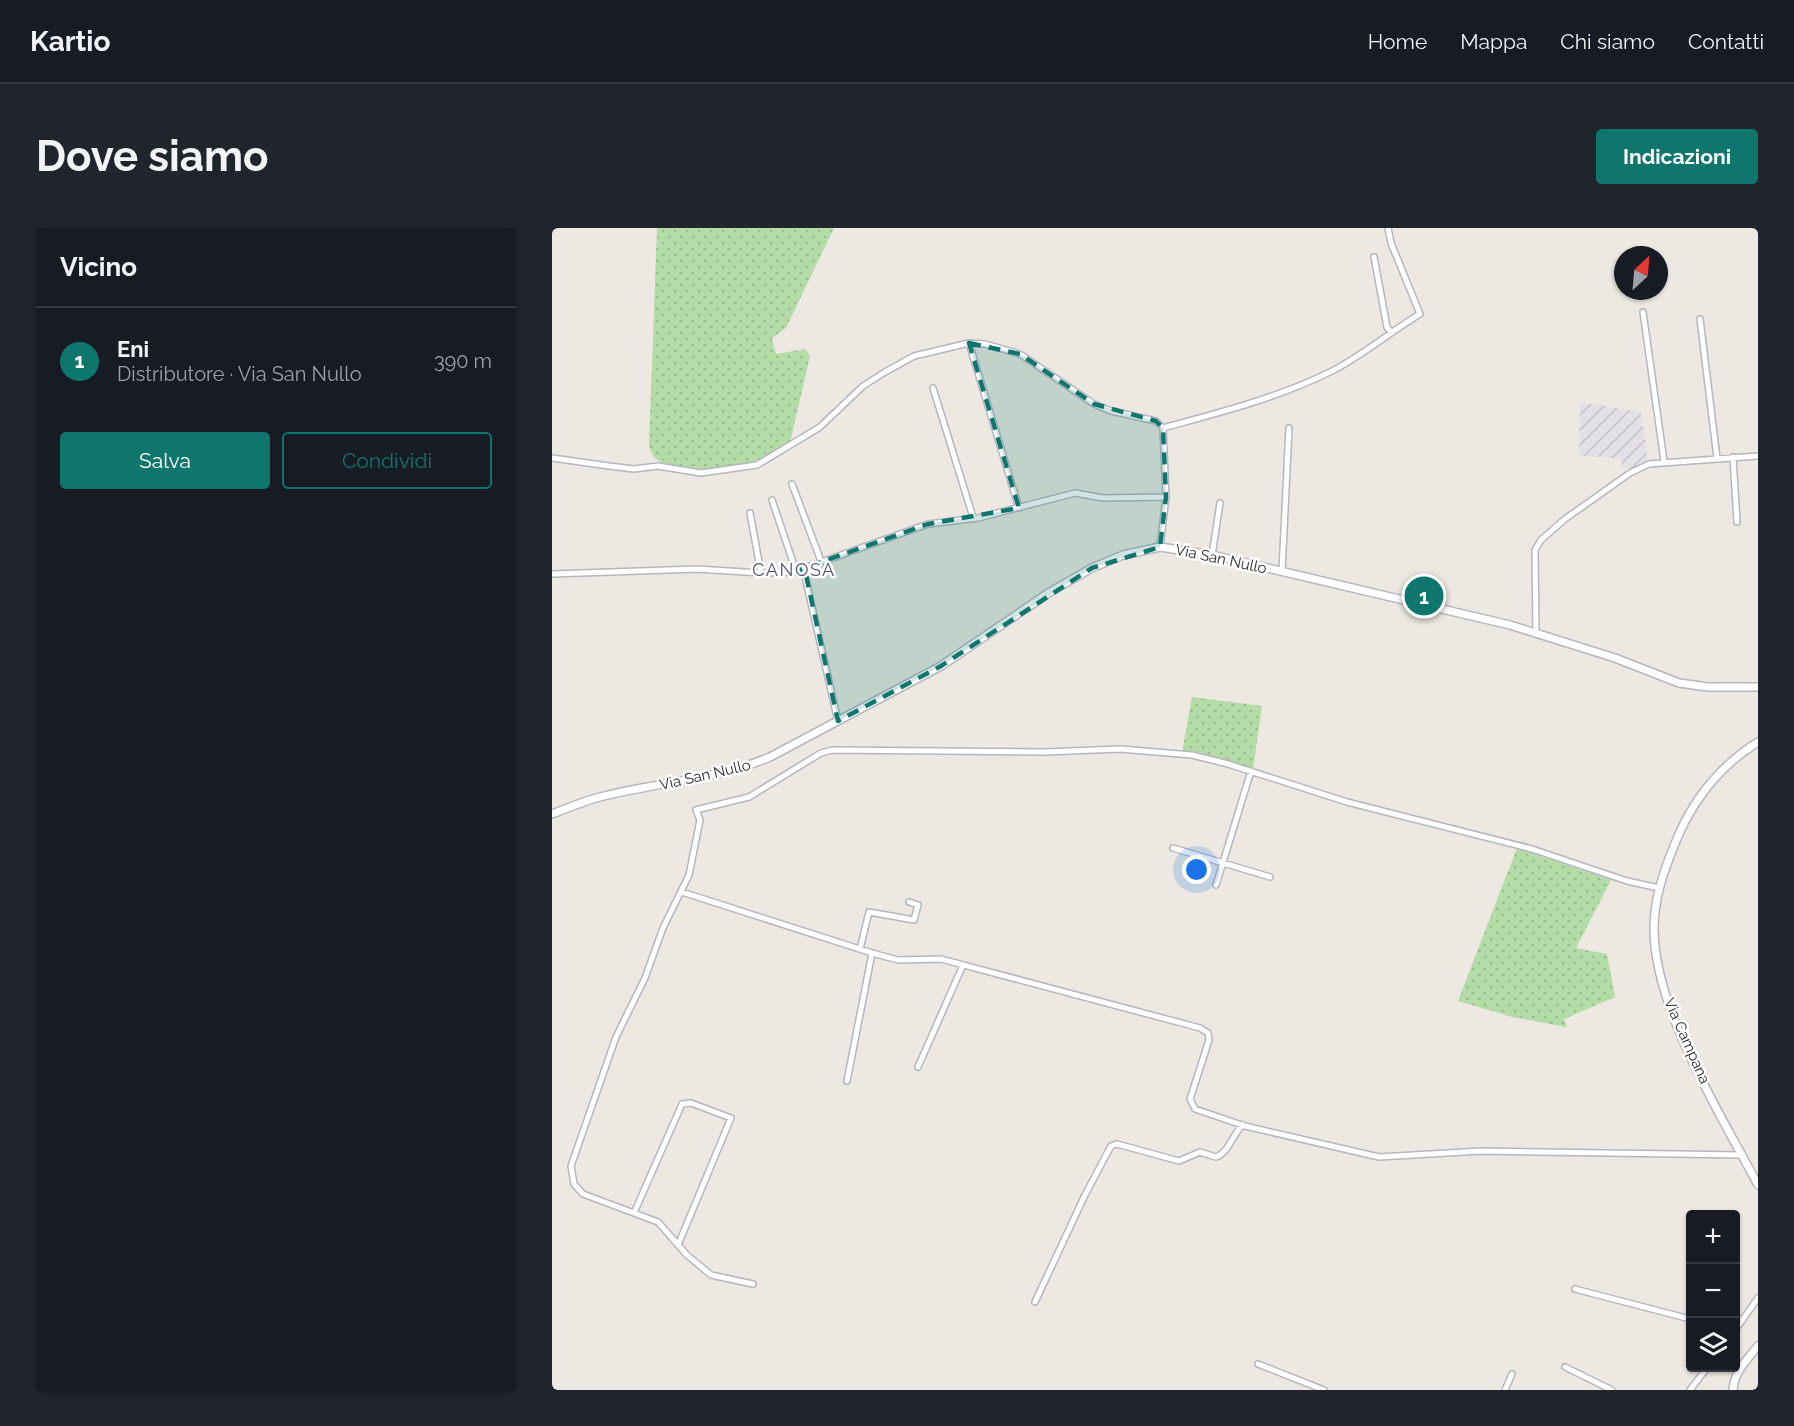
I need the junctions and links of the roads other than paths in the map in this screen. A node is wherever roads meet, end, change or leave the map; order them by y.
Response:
1 (1388, 228) edge
2 (1374, 257) dead end
3 (1643, 312) dead end
4 (1700, 319) dead end
5 (1391, 332) junction
6 (969, 343) junction
7 (933, 388) dead end
8 (1163, 428) junction
9 (1289, 428) dead end
10 (1758, 456) edge
11 (1733, 457) junction
12 (552, 458) edge
13 (1717, 458) junction
14 (1664, 461) junction
15 (792, 484) dead end
16 (1166, 497) junction
17 (772, 500) dead end
18 (1220, 503) dead end
19 (1019, 508) junction
20 (750, 513) dead end
21 (973, 517) junction
22 (1737, 522) dead end
23 (1160, 547) junction
24 (1212, 555) junction
25 (821, 561) junction
26 (796, 571) junction
27 (1282, 571) junction
28 (762, 573) junction
29 (552, 574) edge
30 (1536, 633) junction
31 (1758, 687) edge
32 (838, 721) junction
33 (1756, 745) edge
34 (1251, 771) junction
35 (552, 814) edge
36 (1173, 848) dead end
37 (1223, 863) junction
38 (1270, 877) dead end
39 (1216, 885) dead end
40 (1659, 888) junction
41 (682, 892) junction
42 (909, 902) dead end
43 (860, 949) junction
44 (872, 953) junction
45 (963, 965) junction
46 (918, 1067) dead end
47 (847, 1081) dead end
48 (1243, 1125) junction
49 (1742, 1155) junction
50 (1758, 1185) edge
51 (634, 1212) junction
52 (678, 1245) junction
53 (753, 1284) dead end
54 (1575, 1289) dead end
55 (1758, 1298) edge
56 (1035, 1302) dead end
57 (1686, 1318) edge
58 (1740, 1323) edge
59 (1758, 1346) edge
60 (1258, 1364) dead end
61 (1565, 1367) dead end
62 (1704, 1372) edge
63 (1512, 1374) dead end
64 (1324, 1390) edge
65 (1505, 1390) edge
66 (1612, 1390) edge
67 (1690, 1390) edge
68 (1733, 1390) edge

1 - 5 street
2 - 5 street
3 - 14 street
4 - 13 street
5 - 8 street
6 - 8 street
6 - 12 street
6 - 19 street
7 - 21 street
8 - 16 street
9 - 27 street
10 - 11 street
11 - 13 street
11 - 22 street
13 - 14 street
14 - 30 street
15 - 25 street
16 - 19 street
16 - 23 street
17 - 26 street
18 - 24 street
19 - 21 street
20 - 28 street
21 - 25 street
23 - 24 street, Via San Nullo
23 - 32 street, Via San Nullo
24 - 27 street, Via San Nullo
25 - 26 street
26 - 28 street
26 - 32 street
27 - 30 street, Via San Nullo
28 - 29 street
30 - 31 street, Via San Nullo
32 - 35 street, Via San Nullo
33 - 40 street, Via Campana
34 - 37 street
34 - 40 street
34 - 41 street
36 - 37 street
37 - 38 street
37 - 39 street
40 - 49 street, Via Campana
41 - 43 street
41 - 51 street
42 - 43 street
43 - 44 street
44 - 45 street
44 - 47 street
45 - 46 street
45 - 48 street
48 - 49 street
48 - 56 street
49 - 50 street, Via Campana
51 - 52 street
51 - 52 street
52 - 53 street
54 - 57 street
55 - 58 street
59 - 68 street
60 - 64 street
61 - 66 street
62 - 67 street
63 - 65 street

